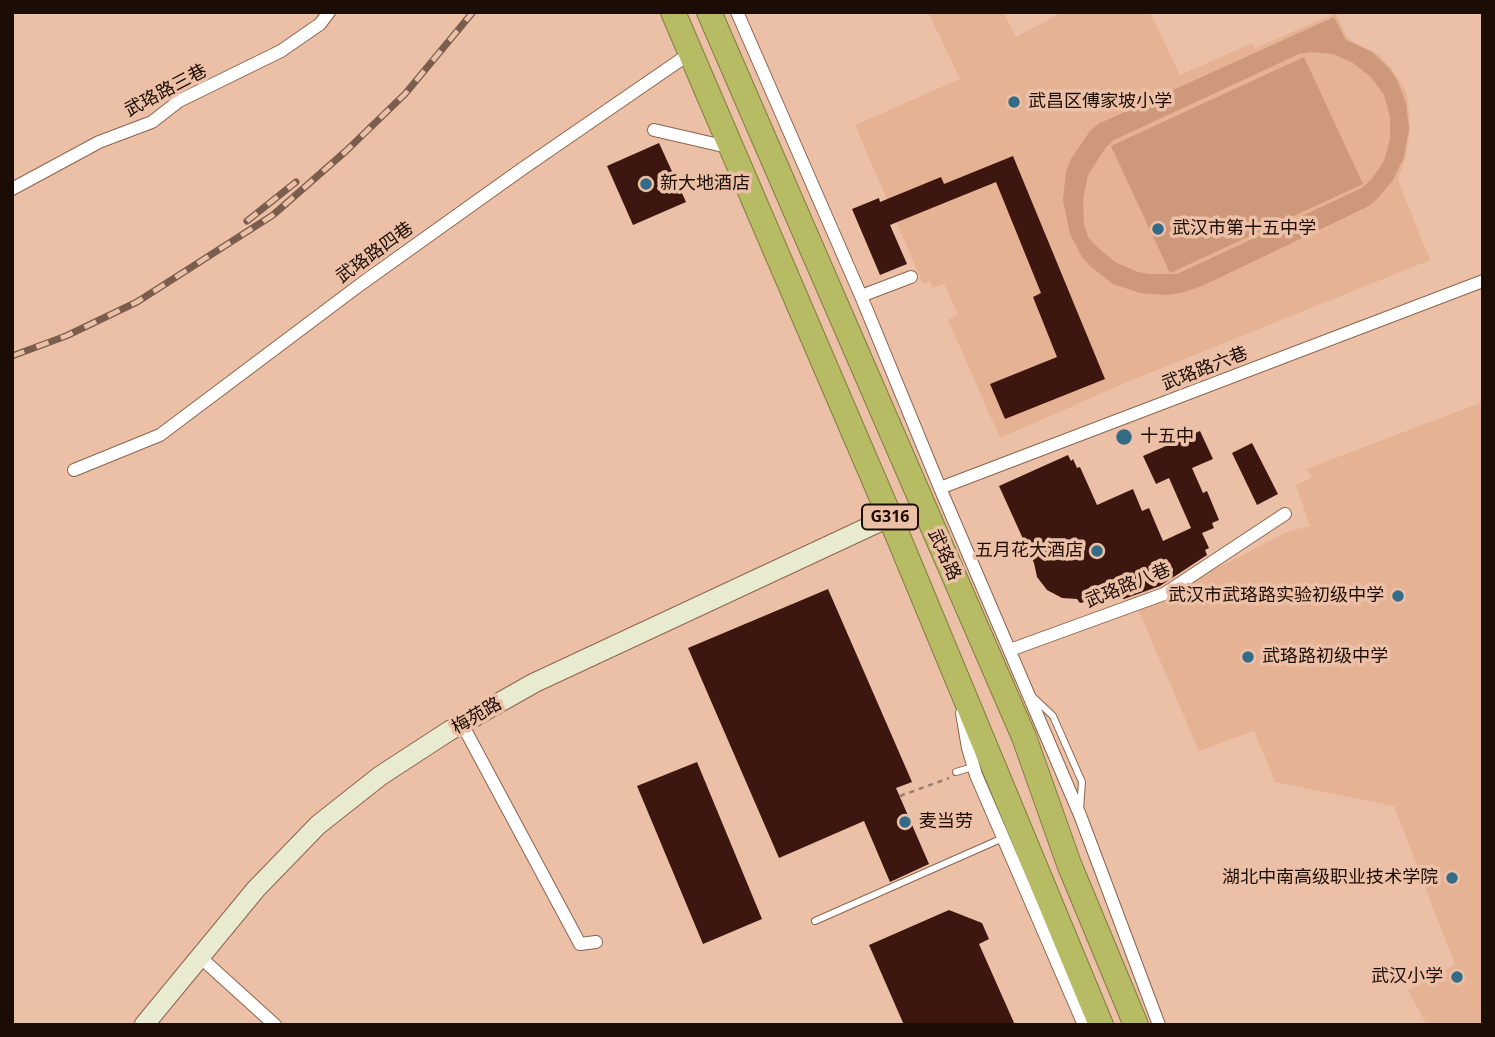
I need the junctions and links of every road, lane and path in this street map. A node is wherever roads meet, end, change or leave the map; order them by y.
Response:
1 (329, 12) edge
2 (674, 12) edge
3 (709, 12) edge
4 (737, 12) edge
5 (692, 52) junction
6 (654, 130) dead end
7 (733, 149) junction
8 (12, 189) edge
9 (911, 277) dead end
10 (1483, 281) edge
11 (861, 296) junction
12 (74, 470) dead end
13 (940, 488) junction
14 (1285, 514) dead end
15 (890, 517) junction
16 (1010, 650) junction
17 (957, 675) junction
18 (462, 724) junction
19 (973, 767) junction
20 (956, 774) joint
21 (900, 796) dead end
22 (1003, 838) junction
23 (815, 921) dead end
24 (596, 942) dead end
25 (200, 957) junction
26 (144, 1025) edge
27 (275, 1025) edge
28 (1084, 1025) edge
29 (1101, 1025) edge
30 (1136, 1025) edge
31 (1159, 1025) edge

1 - 8 street, 武珞路三巷
2 - 5 highway, 武珞路 / G316
3 - 30 highway, 武珞路 / G316
4 - 11 street, 武珞路
5 - 7 highway, 武珞路 / G316
5 - 12 street, 武珞路四巷
6 - 7 street
7 - 15 highway, 武珞路 / G316
9 - 11 street
10 - 13 street, 武珞路六巷
11 - 13 street, 武珞路
13 - 16 street, 武珞路
14 - 16 street, 武珞路八巷
15 - 17 highway, 武珞路 / G316
15 - 18 street, 梅苑路
16 - 31 street, 武珞路
17 - 19 street, 武珞路
17 - 29 highway, 武珞路 / G316
18 - 24 street
18 - 25 street, 梅苑路
19 - 20 lane
19 - 22 street, 武珞路
20 - 21 path
22 - 23 lane
22 - 28 street, 武珞路
25 - 26 street, 梅苑路
25 - 27 street

